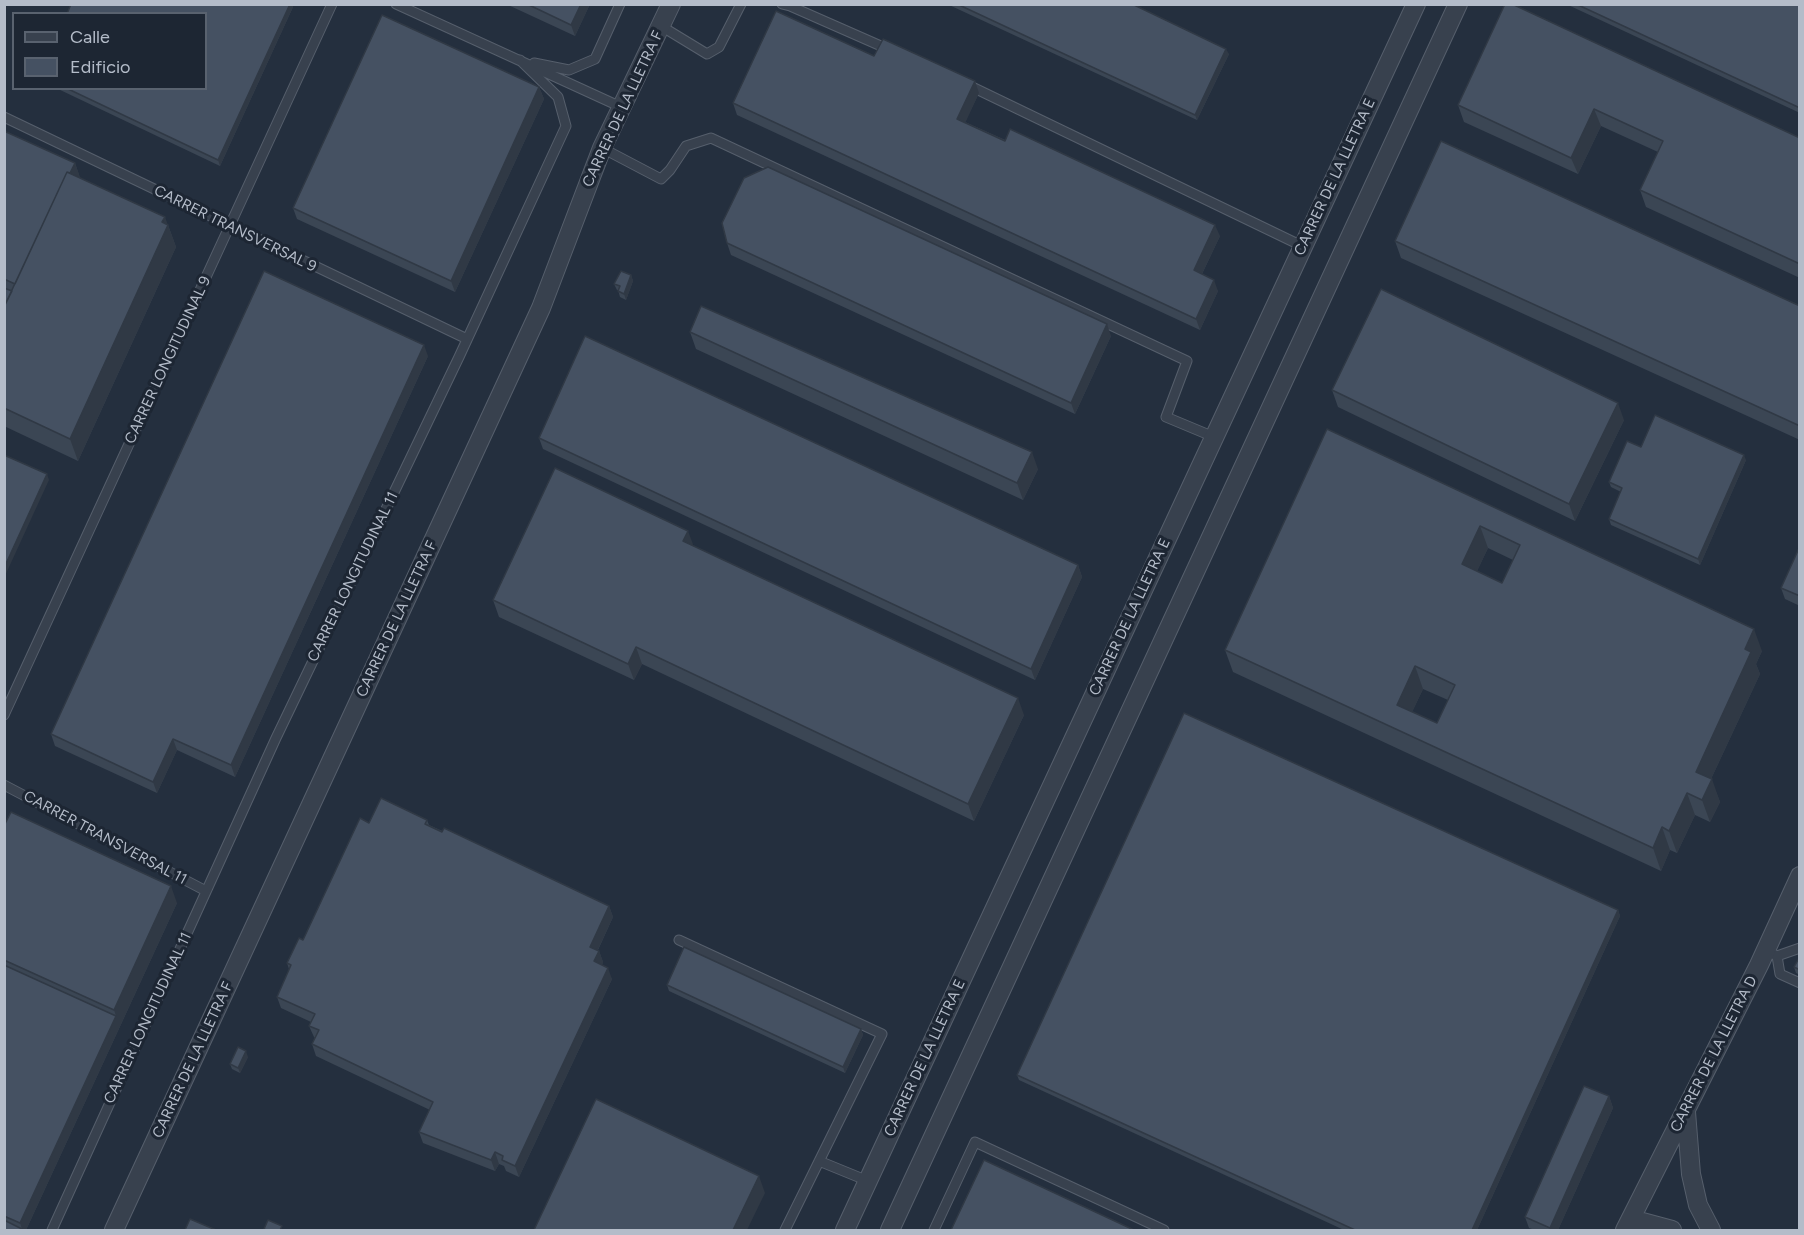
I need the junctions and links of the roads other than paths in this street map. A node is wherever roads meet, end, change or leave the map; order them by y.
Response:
1 (332, 4) edge
2 (396, 4) edge
3 (621, 4) edge
4 (671, 4) edge
5 (741, 4) edge
6 (782, 4) edge
7 (1416, 4) edge
8 (1458, 4) edge
9 (661, 26) junction
10 (896, 53) edge
11 (520, 60) junction
12 (960, 82) edge
13 (621, 107) junction
14 (4, 117) edge
15 (602, 148) junction
16 (230, 227) junction
17 (1302, 246) junction
18 (467, 339) junction
19 (1214, 437) junction
20 (4, 715) edge
21 (4, 785) edge
22 (1800, 876) edge
23 (206, 891) junction
24 (680, 940) dead end
25 (1800, 948) edge
26 (1771, 953) junction
27 (1800, 983) edge
28 (1686, 1110) junction
29 (819, 1161) junction
30 (868, 1181) junction
31 (1628, 1225) edge
32 (52, 1230) edge
33 (114, 1230) edge
34 (785, 1230) edge
35 (845, 1230) edge
36 (890, 1230) edge
37 (934, 1230) edge
38 (1164, 1230) edge
39 (1672, 1230) edge
40 (1711, 1230) edge

1 - 16 lane, CARRER LONGITUDINAL 9
2 - 11 lane
3 - 11 lane
4 - 9 street, CARRER DE LA LLETRA F
5 - 9 lane
6 - 10 lane
7 - 17 street, CARRER DE LA LLETRA E
8 - 36 street
9 - 13 street, CARRER DE LA LLETRA F
11 - 13 lane
11 - 18 lane, CARRER LONGITUDINAL 11
12 - 17 lane
13 - 15 street, CARRER DE LA LLETRA F
14 - 16 lane, CARRER TRANSVERSAL 9
15 - 19 lane
15 - 33 street, CARRER DE LA LLETRA F
16 - 18 lane, CARRER TRANSVERSAL 9
16 - 20 lane, CARRER LONGITUDINAL 9
17 - 19 street, CARRER DE LA LLETRA E
18 - 23 lane, CARRER LONGITUDINAL 11
19 - 30 street, CARRER DE LA LLETRA E
21 - 23 lane, CARRER TRANSVERSAL 11
22 - 26 street, CARRER DE LA LLETRA D
23 - 32 lane, CARRER LONGITUDINAL 11
24 - 29 lane
25 - 26 lane
26 - 27 lane
26 - 28 street, CARRER DE LA LLETRA D
28 - 31 street, CARRER DE LA LLETRA D
28 - 40 street
29 - 30 lane
29 - 34 lane
30 - 35 street, CARRER DE LA LLETRA E
31 - 39 street
37 - 38 lane

